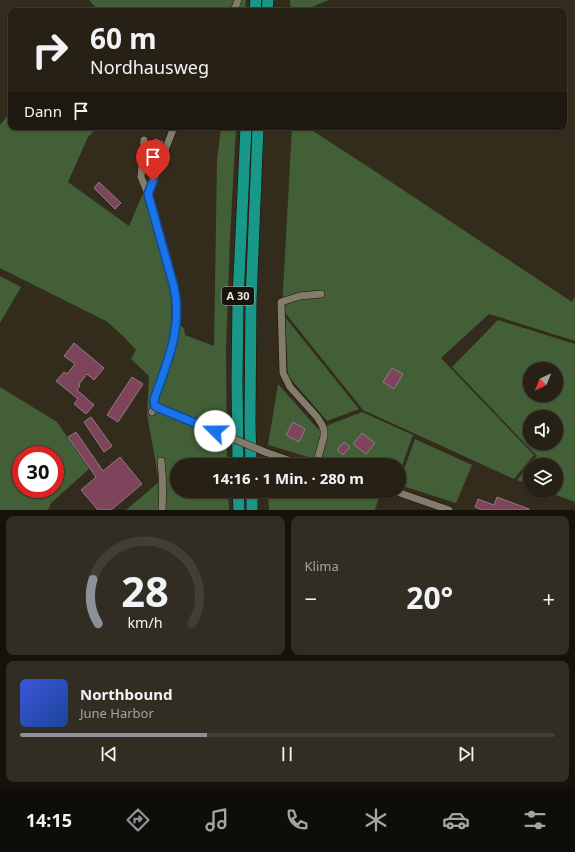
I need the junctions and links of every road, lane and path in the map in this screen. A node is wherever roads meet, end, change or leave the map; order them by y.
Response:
1 (173, 130) edge
2 (246, 130) edge
3 (258, 130) edge
4 (144, 140) dead end
5 (148, 194) junction
6 (321, 294) dead end
7 (238, 458) edge
8 (251, 458) edge
9 (283, 458) edge
10 (318, 458) edge
11 (161, 461) dead end
12 (406, 495) edge
13 (238, 498) edge
14 (252, 498) edge
15 (162, 510) edge
16 (239, 510) edge
17 (252, 510) edge
18 (449, 510) edge

1 - 5 street
2 - 7 highway, A 30
3 - 8 highway, A 30
4 - 5 street
5 - 9 street, bridge
6 - 10 street
11 - 15 street
12 - 18 street
13 - 16 highway
14 - 17 highway

